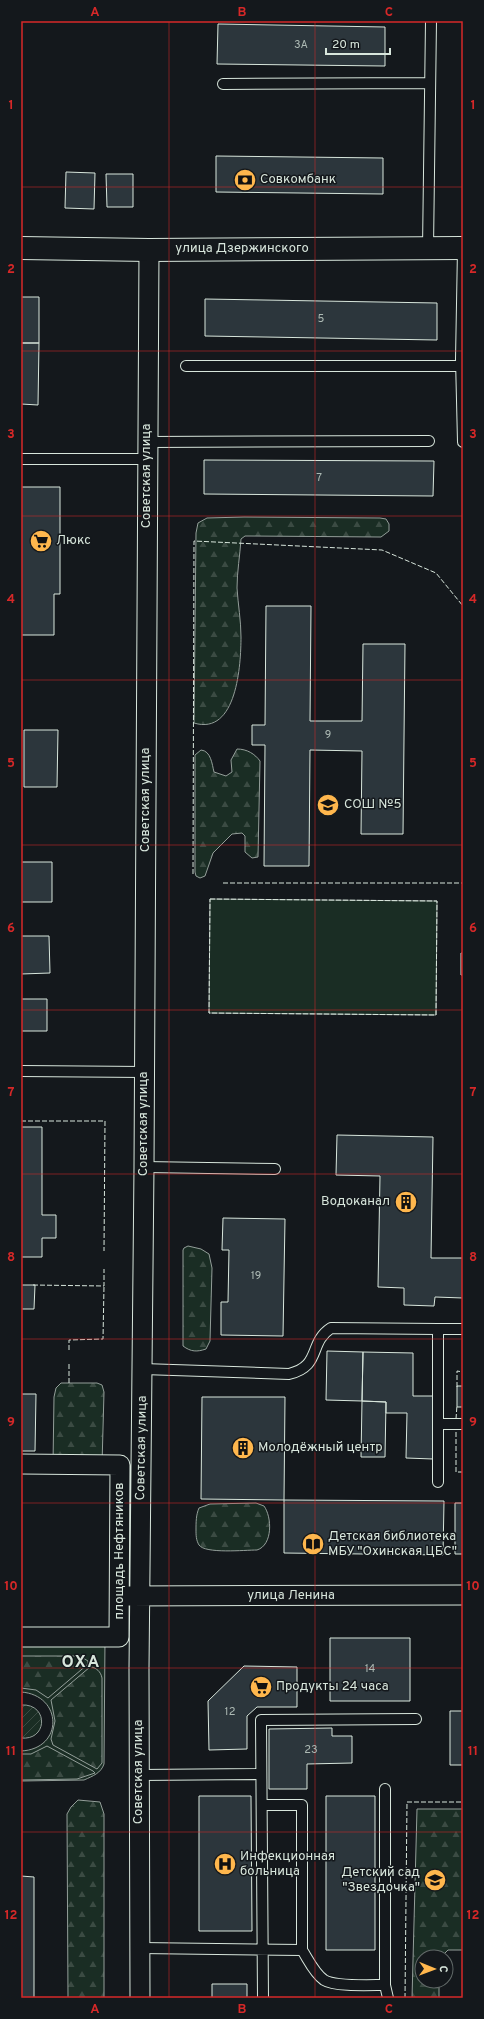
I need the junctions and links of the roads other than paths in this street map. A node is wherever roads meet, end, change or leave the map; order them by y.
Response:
1 (431, 21) edge
2 (223, 84) dead end
3 (430, 84) junction
4 (21, 248) edge
5 (428, 248) junction
6 (463, 248) edge
7 (149, 250) junction
8 (462, 362) edge
9 (186, 366) dead end
10 (429, 442) dead end
11 (463, 442) edge
12 (147, 451) junction
13 (21, 459) edge
14 (21, 1071) edge
15 (144, 1072) junction
16 (144, 1167) junction
17 (275, 1169) dead end
18 (438, 1329) junction
19 (463, 1329) edge
20 (143, 1369) junction
21 (439, 1424) junction
22 (463, 1424) edge
23 (21, 1464) edge
24 (438, 1482) dead end
25 (463, 1595) edge
26 (119, 1596) junction
27 (140, 1596) junction
28 (21, 1637) edge
29 (416, 1719) dead end
30 (261, 1774) junction
31 (139, 1775) junction
32 (385, 1789) dead end
33 (262, 1805) junction
34 (140, 1948) junction
35 (263, 1948) junction
36 (302, 1950) junction
37 (385, 1985) junction
38 (140, 1998) edge
39 (263, 1998) edge
40 (388, 1998) edge

1 - 3 lane
2 - 3 lane
3 - 5 lane
4 - 7 street, улица Дзержинского
5 - 6 street, улица Дзержинского
5 - 7 street, улица Дзержинского
6 - 8 lane
7 - 12 street, Советская улица
8 - 9 lane
8 - 11 lane
10 - 12 lane
12 - 13 lane
12 - 15 street, Советская улица
14 - 15 lane
15 - 16 street, Советская улица
16 - 17 lane
16 - 20 street, Советская улица
18 - 19 lane
18 - 20 lane
18 - 21 lane
20 - 27 street, Советская улица
21 - 22 lane
21 - 24 lane
23 - 26 street, площадь Нефтяников
25 - 27 street, улица Ленина
26 - 27 street, улица Ленина
26 - 28 street, площадь Нефтяников
27 - 31 street, Советская улица
29 - 30 lane
30 - 31 lane
30 - 33 lane
31 - 34 street, Советская улица
32 - 37 lane
33 - 35 lane
33 - 36 lane
34 - 35 lane
34 - 38 street, Советская улица
35 - 36 lane
35 - 39 lane
36 - 37 lane
37 - 40 lane

